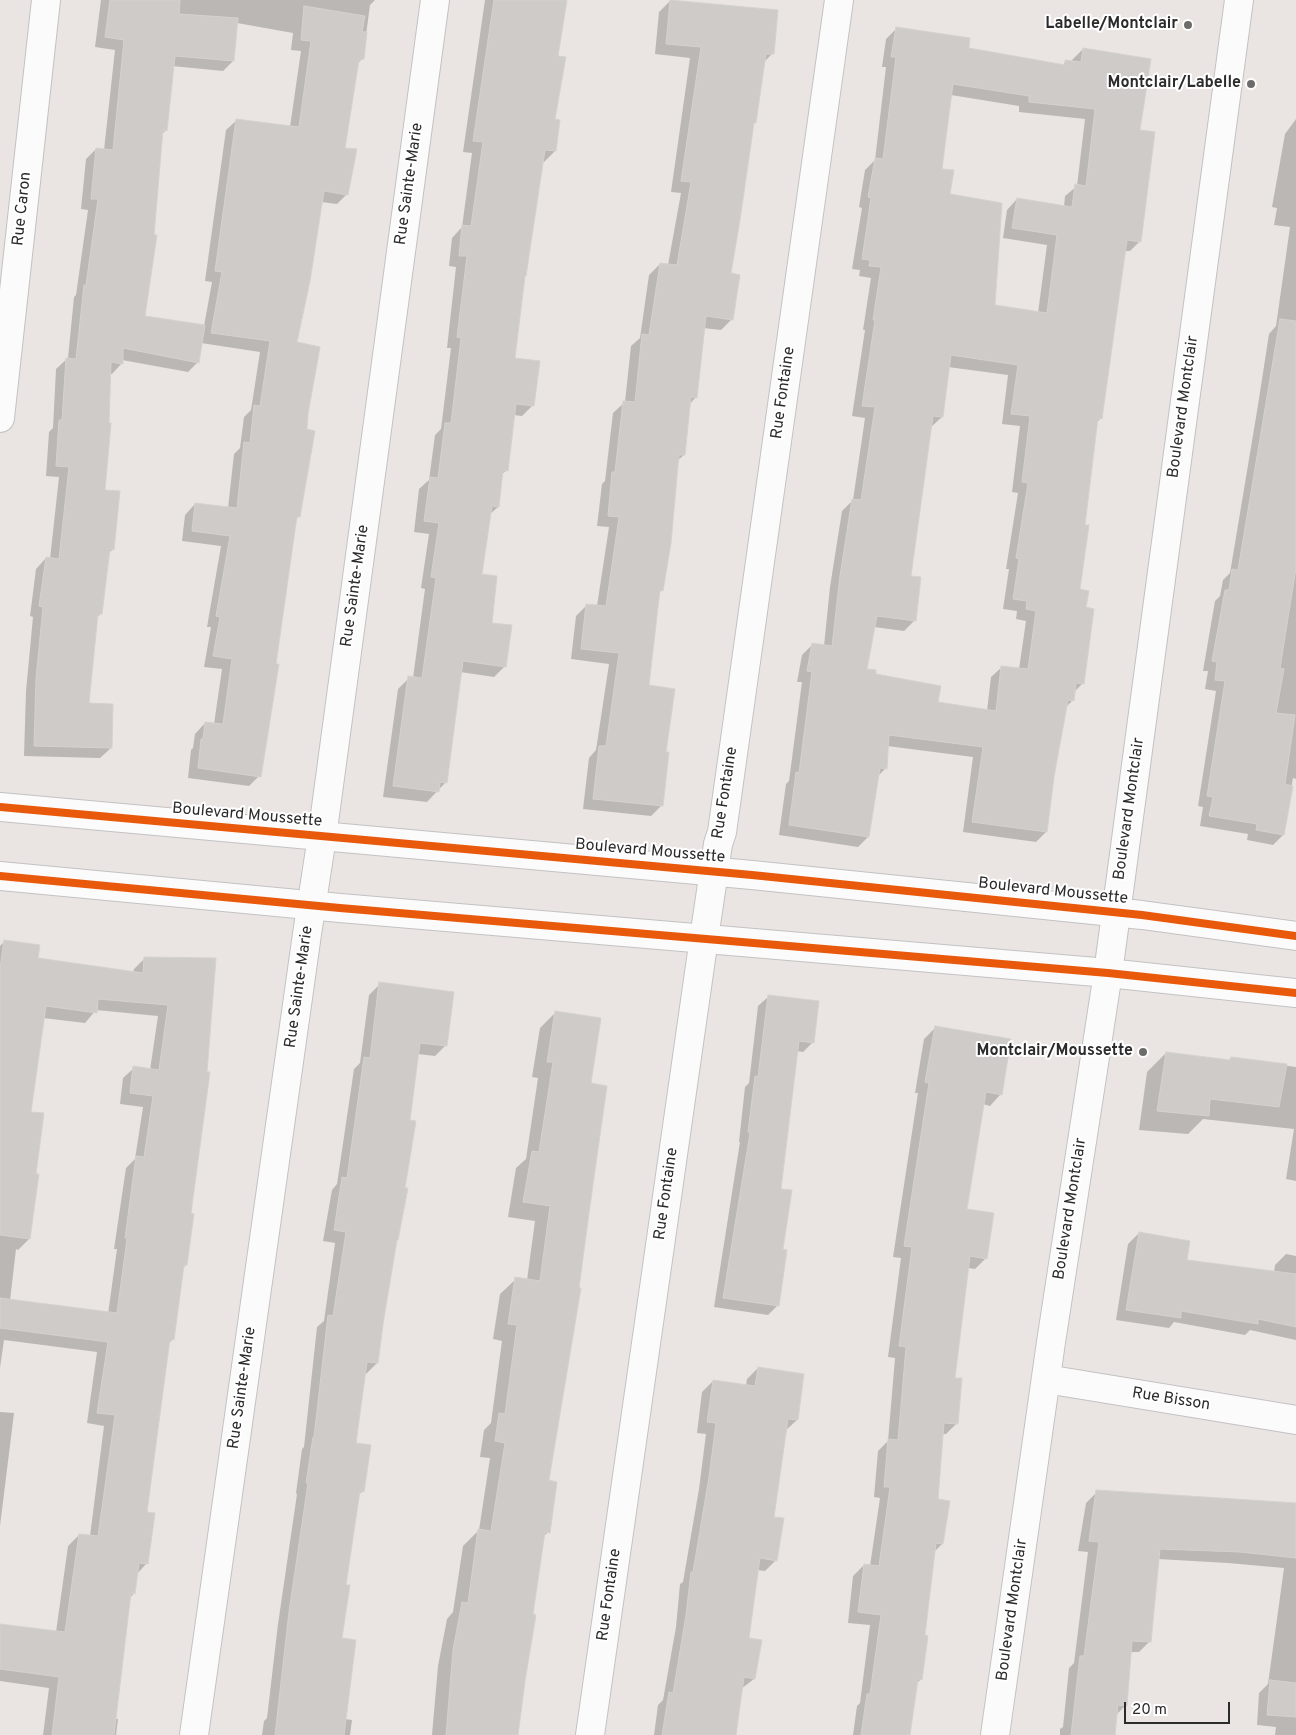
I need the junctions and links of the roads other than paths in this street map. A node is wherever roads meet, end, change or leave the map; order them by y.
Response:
1 (46, 0) edge
2 (435, 0) edge
3 (839, 0) edge
4 (1239, 0) edge
5 (0, 418) edge
6 (0, 807) edge
7 (322, 837) junction
8 (715, 872) junction
9 (0, 876) edge
10 (312, 905) junction
11 (1117, 912) junction
12 (1296, 936) edge
13 (704, 938) junction
14 (1108, 973) junction
15 (1296, 993) edge
16 (1046, 1379) junction
17 (1296, 1420) edge
18 (194, 1735) edge
19 (590, 1735) edge
20 (995, 1735) edge

1 - 5 street, Rue Caron
2 - 7 street, Rue Sainte-Marie
3 - 8 street, Rue Fontaine
4 - 11 street, Boulevard Montclair
6 - 7 street, Boulevard Moussette
7 - 8 street, Boulevard Moussette
7 - 10 street, Rue Sainte-Marie
8 - 11 street, Boulevard Moussette
8 - 13 street, Rue Fontaine
9 - 10 street
10 - 13 street
10 - 18 street, Rue Sainte-Marie
11 - 12 street, Boulevard Moussette
11 - 14 street, Boulevard Montclair
13 - 14 street
13 - 19 street, Rue Fontaine
14 - 15 street
14 - 16 street, Boulevard Montclair
16 - 17 street, Rue Bisson
16 - 20 street, Boulevard Montclair

